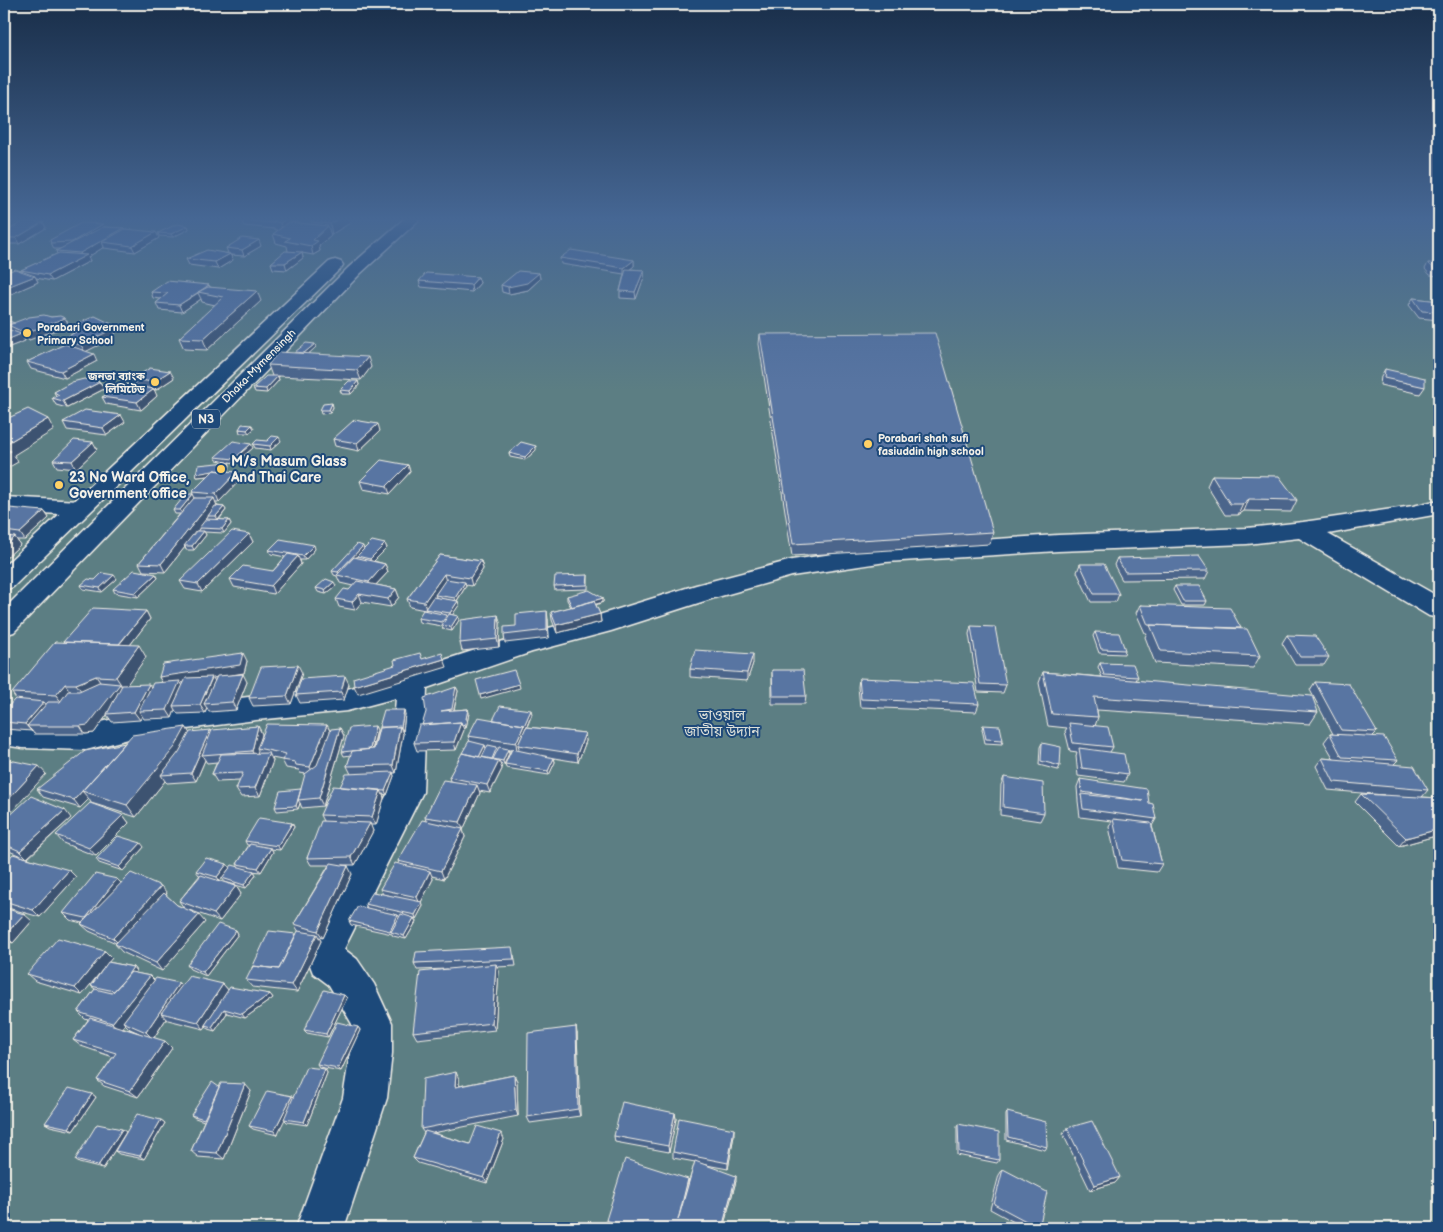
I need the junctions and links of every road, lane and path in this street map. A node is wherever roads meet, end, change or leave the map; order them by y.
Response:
1 (323, 275) edge
2 (350, 275) edge
3 (4, 504) edge
4 (1439, 507) edge
5 (79, 508) junction
6 (1303, 530) junction
7 (4, 581) edge
8 (1439, 609) edge
9 (4, 625) edge
10 (412, 682) junction
11 (4, 733) edge
12 (320, 1228) edge

1 - 5 main road, Dhaka-Mymensingh / N3
2 - 9 main road, Dhaka-Mymensingh / N3
3 - 5 main road
4 - 6 main road
5 - 7 main road, Dhaka-Mymensingh / N3
6 - 8 main road
6 - 10 main road
10 - 11 main road
10 - 12 main road

